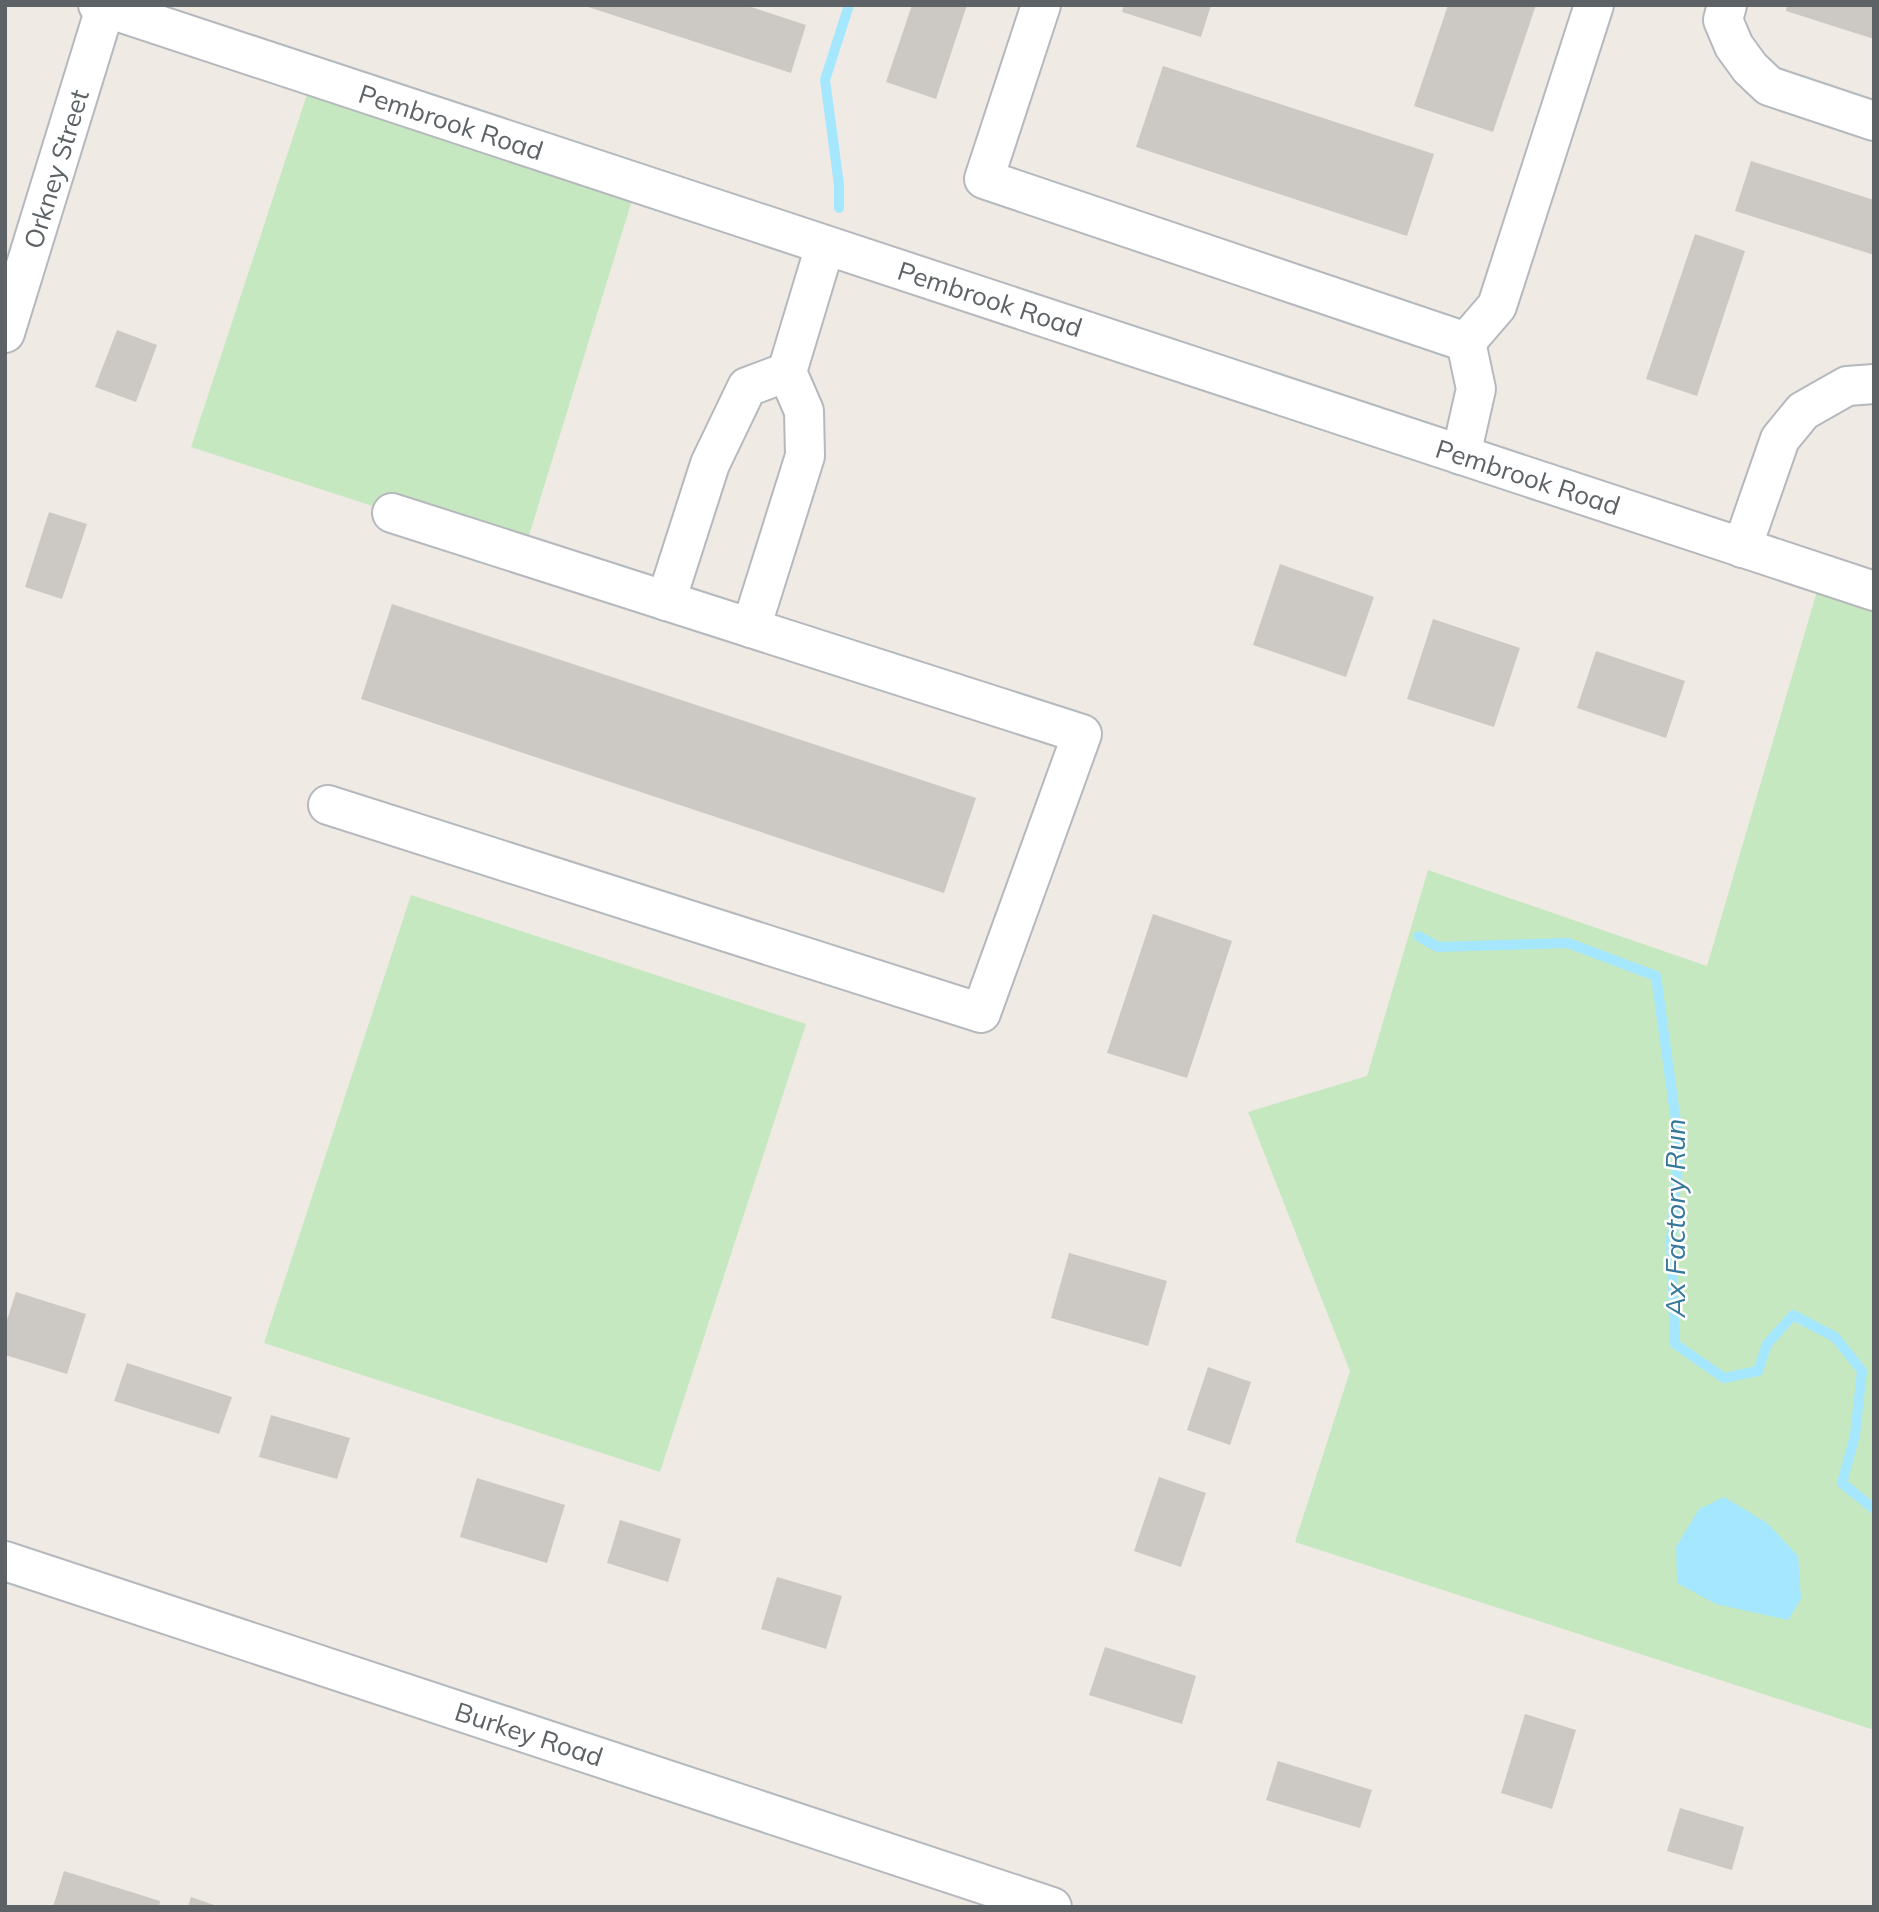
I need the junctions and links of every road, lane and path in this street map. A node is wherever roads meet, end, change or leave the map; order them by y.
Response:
1 (1041, 5) edge
2 (1594, 5) edge
3 (1727, 5) edge
4 (103, 6) edge
5 (1874, 121) edge
6 (825, 246) junction
7 (5, 333) edge
8 (1466, 342) junction
9 (787, 372) junction
10 (1874, 384) edge
11 (1461, 455) junction
12 (392, 513) dead end
13 (1742, 548) junction
14 (1874, 591) edge
15 (666, 601) junction
16 (751, 628) junction
17 (328, 805) dead end
18 (5, 1561) edge
19 (1052, 1907) edge

1 - 8 street
2 - 8 street
3 - 5 street
4 - 6 street, Pembrook Road
4 - 7 street, Orkney Street
6 - 9 street
6 - 11 street, Pembrook Road
8 - 11 street
9 - 15 street
9 - 16 street
10 - 13 street
11 - 13 street, Pembrook Road
12 - 15 street
13 - 14 street, Pembrook Road
15 - 16 street
16 - 17 street
18 - 19 street, Burkey Road

